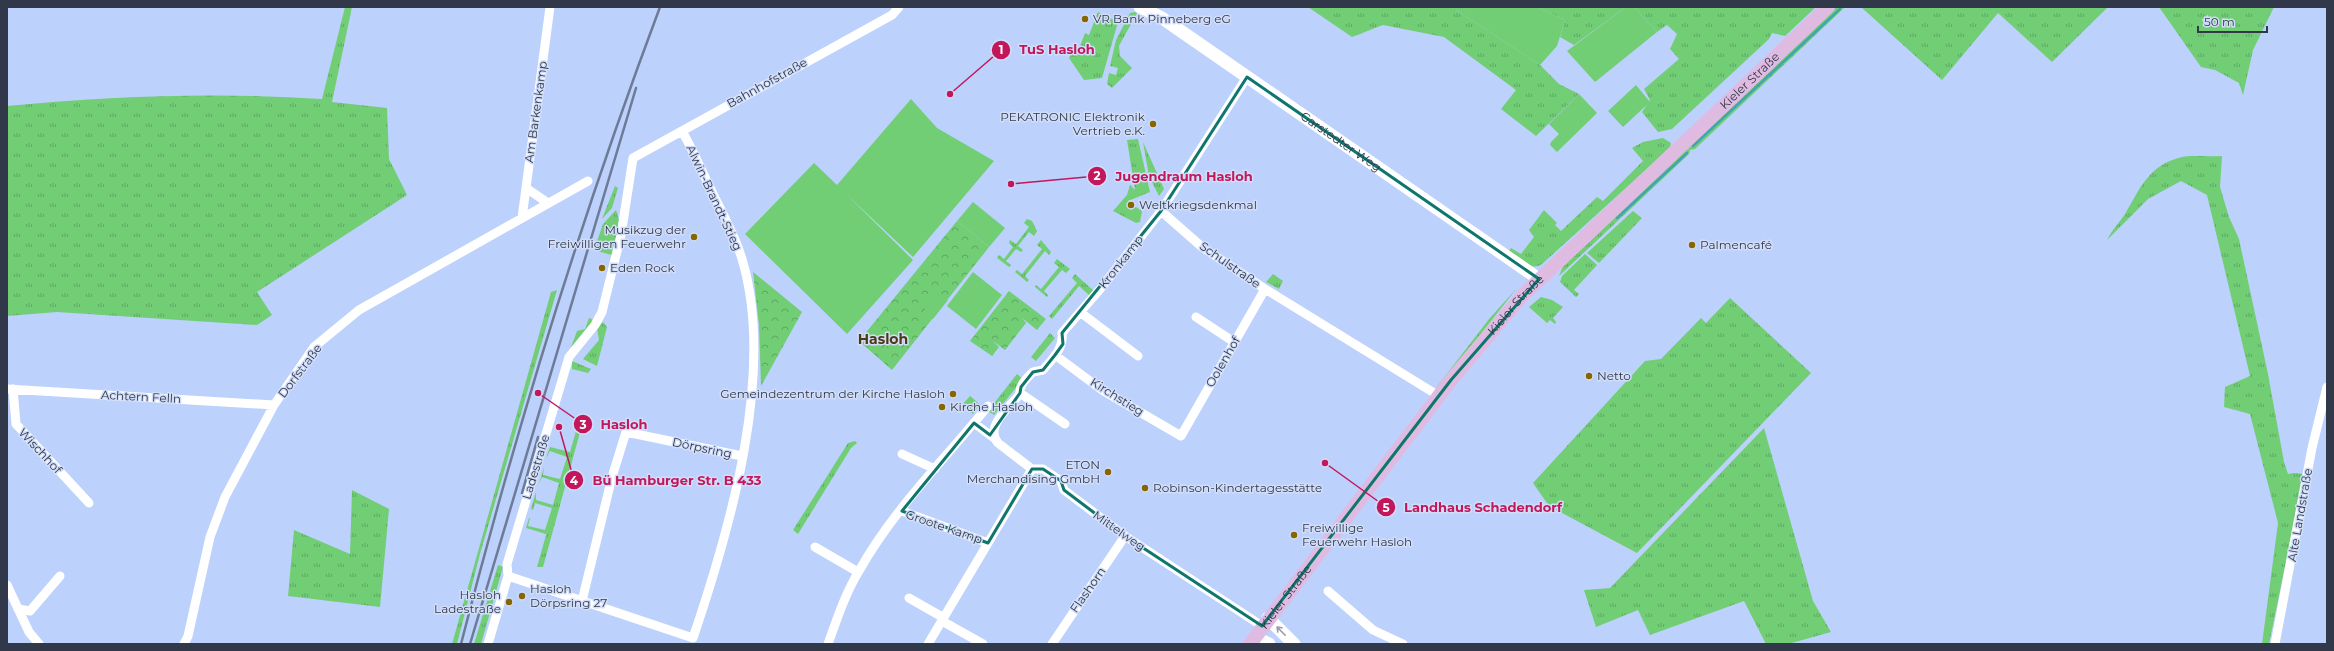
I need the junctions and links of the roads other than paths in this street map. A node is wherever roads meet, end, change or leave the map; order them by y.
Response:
1 (550, 7) edge
2 (899, 7) edge
3 (1140, 7) edge
4 (1828, 7) edge
5 (1247, 77) junction
6 (682, 130) junction
7 (633, 158) joint
8 (588, 181) dead end
9 (526, 188) junction
10 (548, 203) junction
11 (1161, 211) junction
12 (522, 218) junction
13 (1539, 279) junction
14 (1265, 289) junction
15 (1080, 312) junction
16 (1196, 318) dead end
17 (1234, 342) junction
18 (1055, 354) junction
19 (1138, 356) dead end
20 (2327, 387) edge
21 (10, 389) edge
22 (1020, 394) junction
23 (1439, 396) junction
24 (274, 405) junction
25 (974, 423) junction
26 (995, 424) junction
27 (1065, 424) dead end
28 (1181, 436) joint
29 (994, 438) junction
30 (902, 454) dead end
31 (742, 456) junction
32 (935, 469) junction
33 (1032, 470) junction
34 (89, 503) dead end
35 (902, 511) junction
36 (1125, 536) junction
37 (988, 543) junction
38 (815, 547) dead end
39 (858, 572) junction
40 (60, 576) dead end
41 (508, 576) junction
42 (7, 585) edge
43 (1328, 591) dead end
44 (908, 598) dead end
45 (582, 601) junction
46 (18, 609) junction
47 (943, 619) junction
48 (1259, 631) edge
49 (39, 644) edge
50 (184, 644) edge
51 (488, 644) edge
52 (828, 644) edge
53 (928, 644) edge
54 (983, 644) edge
55 (1052, 644) edge
56 (1269, 644) edge
57 (1294, 644) edge
58 (1403, 644) edge
59 (2274, 644) edge

1 - 9 street, Am Barkenkamp
2 - 6 street, Bahnhofstraße
3 - 5 main road, Garstedter Weg
4 - 13 main road, Kieler Straße
5 - 11 street
5 - 13 main road, Garstedter Weg
6 - 7 street, Bahnhofstraße
6 - 31 street, Alwin-Brandt-Stieg
7 - 41 street, Ladestraße
8 - 10 street, Dorfstraße
9 - 10 street
9 - 12 street, Am Barkenkamp
10 - 12 street, Dorfstraße
11 - 14 street, Schulstraße
11 - 15 street, Kronkamp
12 - 24 street, Dorfstraße
13 - 23 main road, Kieler Straße
14 - 17 street, Oolenhof
14 - 23 street, Schulstraße
15 - 18 street, Kronkamp
15 - 19 street
16 - 17 street
17 - 28 street, Oolenhof
18 - 22 street, Kronkamp
18 - 28 street, Kirchstieg
20 - 59 street, Alte Landstraße
21 - 24 street, Achtern Felln
21 - 34 street, Wischhof
22 - 26 street, Kronkamp
22 - 27 street
23 - 48 main road, Kieler Straße
24 - 50 street, Dorfstraße
25 - 26 street
25 - 29 street
25 - 32 street
26 - 29 street
29 - 33 street
30 - 32 street
31 - 45 street, Dörpsring
31 - 45 street, Dörpsring
32 - 35 street
33 - 36 street, Mittelweg
33 - 37 street, Groote Kamp
35 - 37 street, Groote Kamp
35 - 39 street, Groote Kamp
36 - 48 street, Mittelweg
36 - 55 street, Flashorn
37 - 47 street, Groote Kamp
38 - 39 street
39 - 52 street, Groote Kamp
40 - 46 street
41 - 45 street, Dörpsring
41 - 51 street, Ladestraße
42 - 46 street
43 - 58 street
44 - 47 street
46 - 49 street
47 - 53 street, Groote Kamp
47 - 54 street
48 - 56 main road
57 -> 48 main road

